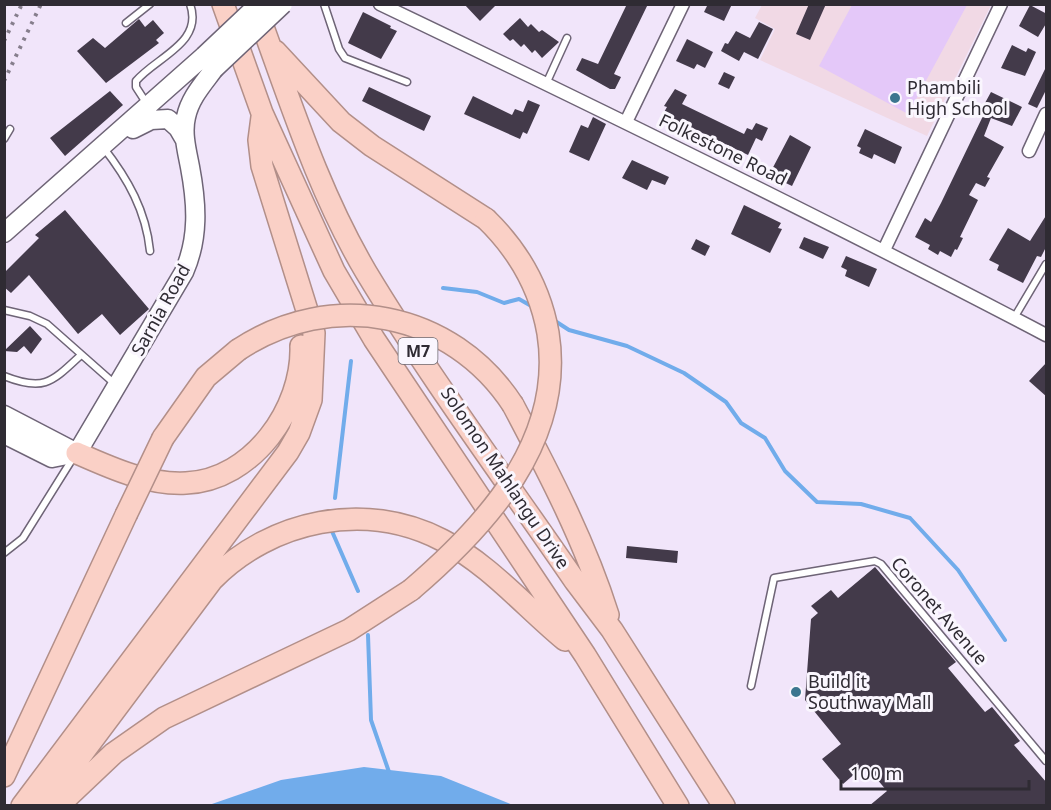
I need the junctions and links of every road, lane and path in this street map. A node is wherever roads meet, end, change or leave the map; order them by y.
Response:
1 (150, 4) edge
2 (190, 4) edge
3 (223, 4) edge
4 (257, 4) edge
5 (283, 4) edge
6 (324, 4) edge
7 (380, 4) edge
8 (683, 4) edge
9 (1001, 4) edge
10 (126, 23) dead end
11 (567, 38) dead end
12 (270, 46) junction
13 (209, 63) junction
14 (407, 82) dead end
15 (546, 84) junction
16 (148, 106) junction
17 (262, 114) junction
18 (1047, 114) edge
19 (626, 122) junction
20 (10, 129) dead end
21 (4, 138) edge
22 (186, 142) junction
23 (107, 144) junction
24 (1029, 151) dead end
25 (4, 233) edge
26 (884, 250) junction
27 (150, 251) dead end
28 (1047, 264) edge
29 (297, 279) junction
30 (4, 310) edge
31 (1014, 318) junction
32 (1047, 334) edge
33 (81, 355) junction
34 (4, 376) edge
35 (118, 387) junction
36 (4, 415) edge
37 (4, 434) edge
38 (77, 453) junction
39 (4, 553) edge
40 (612, 630) junction
41 (585, 655) junction
42 (751, 686) dead end
43 (1047, 761) edge
44 (4, 776) edge
45 (22, 806) edge
46 (43, 806) edge
47 (58, 806) edge
48 (678, 806) edge
49 (724, 806) edge

1 - 10 lane
2 - 16 lane
3 - 17 highway, Solomon Mahlangu Drive / M7
4 - 12 highway, Solomon Mahlangu Drive / M7
4 - 13 main road, Sarnia Road, bridge
5 - 13 main road, Sarnia Road, bridge
6 - 14 lane
7 - 15 street, Folkestone Road
8 - 19 street
9 - 26 street
11 - 15 lane
12 - 40 highway, Solomon Mahlangu Drive / M7
12 - 47 highway, bridge
13 - 16 main road, Sarnia Road
13 - 22 main road, Sarnia Road
15 - 19 street, Folkestone Road
16 - 23 main road, Sarnia Road
17 - 29 highway
17 - 41 highway, Solomon Mahlangu Drive / M7
18 - 24 street
19 - 26 street, Folkestone Road
20 - 21 lane
22 - 23 main road
22 - 35 main road, Sarnia Road
23 - 25 main road, Sarnia Road
23 - 27 lane
26 - 31 street, Folkestone Road
28 - 31 lane
29 - 38 highway
29 - 45 highway
30 - 33 lane
31 - 32 street, Folkestone Road
33 - 34 lane
33 - 35 lane
35 - 38 main road, Sarnia Road
36 - 38 main road
37 - 38 main road
38 - 39 lane
40 - 44 highway, bridge
40 - 49 highway, Solomon Mahlangu Drive / M7
41 - 46 highway
41 - 48 highway, Solomon Mahlangu Drive / M7
42 - 43 lane, Coronet Avenue

